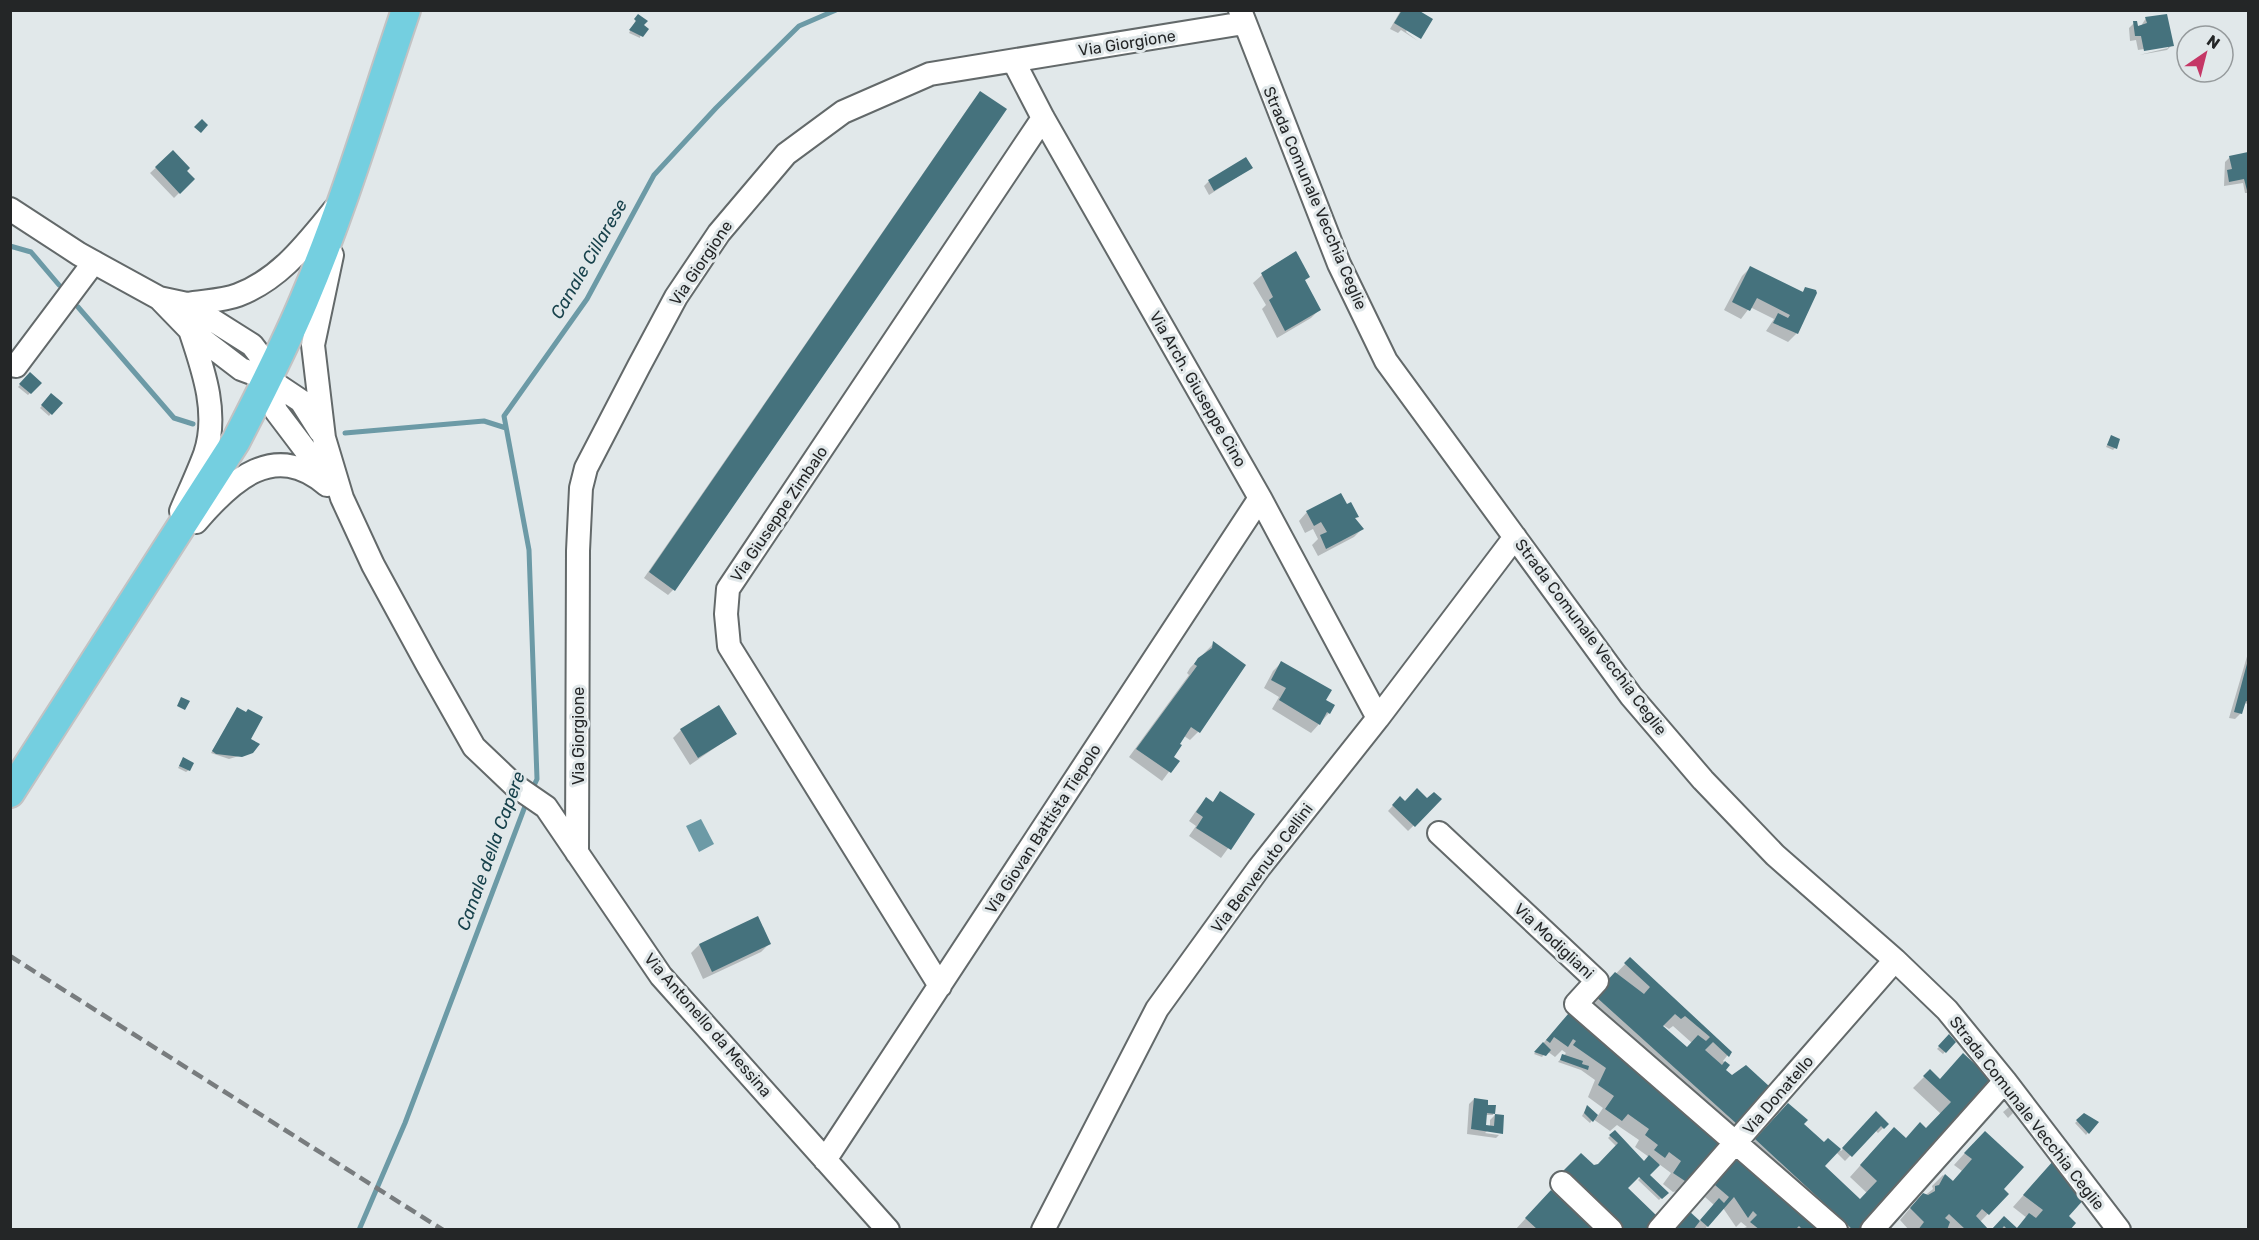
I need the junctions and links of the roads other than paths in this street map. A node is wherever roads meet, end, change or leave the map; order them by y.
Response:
1 (406, 10) edge
2 (1242, 17) edge
3 (1014, 62) junction
4 (1043, 118) junction
5 (344, 198) junction
6 (10, 209) edge
7 (94, 262) junction
8 (159, 298) junction
9 (187, 304) junction
10 (190, 330) junction
11 (16, 366) dead end
12 (268, 379) junction
13 (324, 438) junction
14 (342, 498) junction
15 (1260, 498) junction
16 (1515, 537) junction
17 (157, 567) junction
18 (1378, 718) junction
19 (10, 793) edge
20 (1439, 833) dead end
21 (577, 853) junction
22 (1895, 960) junction
23 (940, 986) junction
24 (2005, 1081) junction
25 (1737, 1142) junction
26 (825, 1160) junction
27 (1562, 1183) dead end
28 (2110, 1226) edge
29 (1041, 1227) edge
30 (888, 1230) edge
31 (1611, 1230) edge
32 (1659, 1230) edge
33 (1836, 1230) edge
34 (1872, 1230) edge

1 - 5 main road
2 - 3 street, Via Giorgione
2 - 16 street, Strada Comunale Vecchia Ceglie
3 - 4 street, Via Arch. Giuseppe Cino
3 - 21 street, Via Giorgione
4 - 15 street, Via Arch. Giuseppe Cino
4 - 23 street, Via Giuseppe Zimbalo
5 - 9 street
5 - 12 main road
5 - 13 street
6 - 7 street
7 - 8 street
7 - 11 street
8 - 9 street
8 - 10 street
9 - 12 street
10 - 12 street
10 - 17 street
12 - 13 street
12 - 14 street
12 - 17 main road
13 - 14 street
14 - 17 street
14 - 21 street, Via Antonello da Messina
15 - 18 street, Via Arch. Giuseppe Cino
15 - 23 street, Via Giovan Battista Tiepolo
16 - 18 street, Via Benvenuto Cellini
16 - 22 street, Strada Comunale Vecchia Ceglie
17 - 19 main road
18 - 29 street, Via Benvenuto Cellini
20 - 25 street, Via Modigliani
21 - 26 street, Via Antonello da Messina
22 - 24 street, Strada Comunale Vecchia Ceglie
22 - 25 street, Via Donatello
23 - 26 street, Via Giovan Battista Tiepolo
24 - 28 street, Strada Comunale Vecchia Ceglie
24 - 34 street
25 - 32 street, Via Donatello
25 - 33 street
26 - 30 street, Via Antonello da Messina
27 - 31 street

